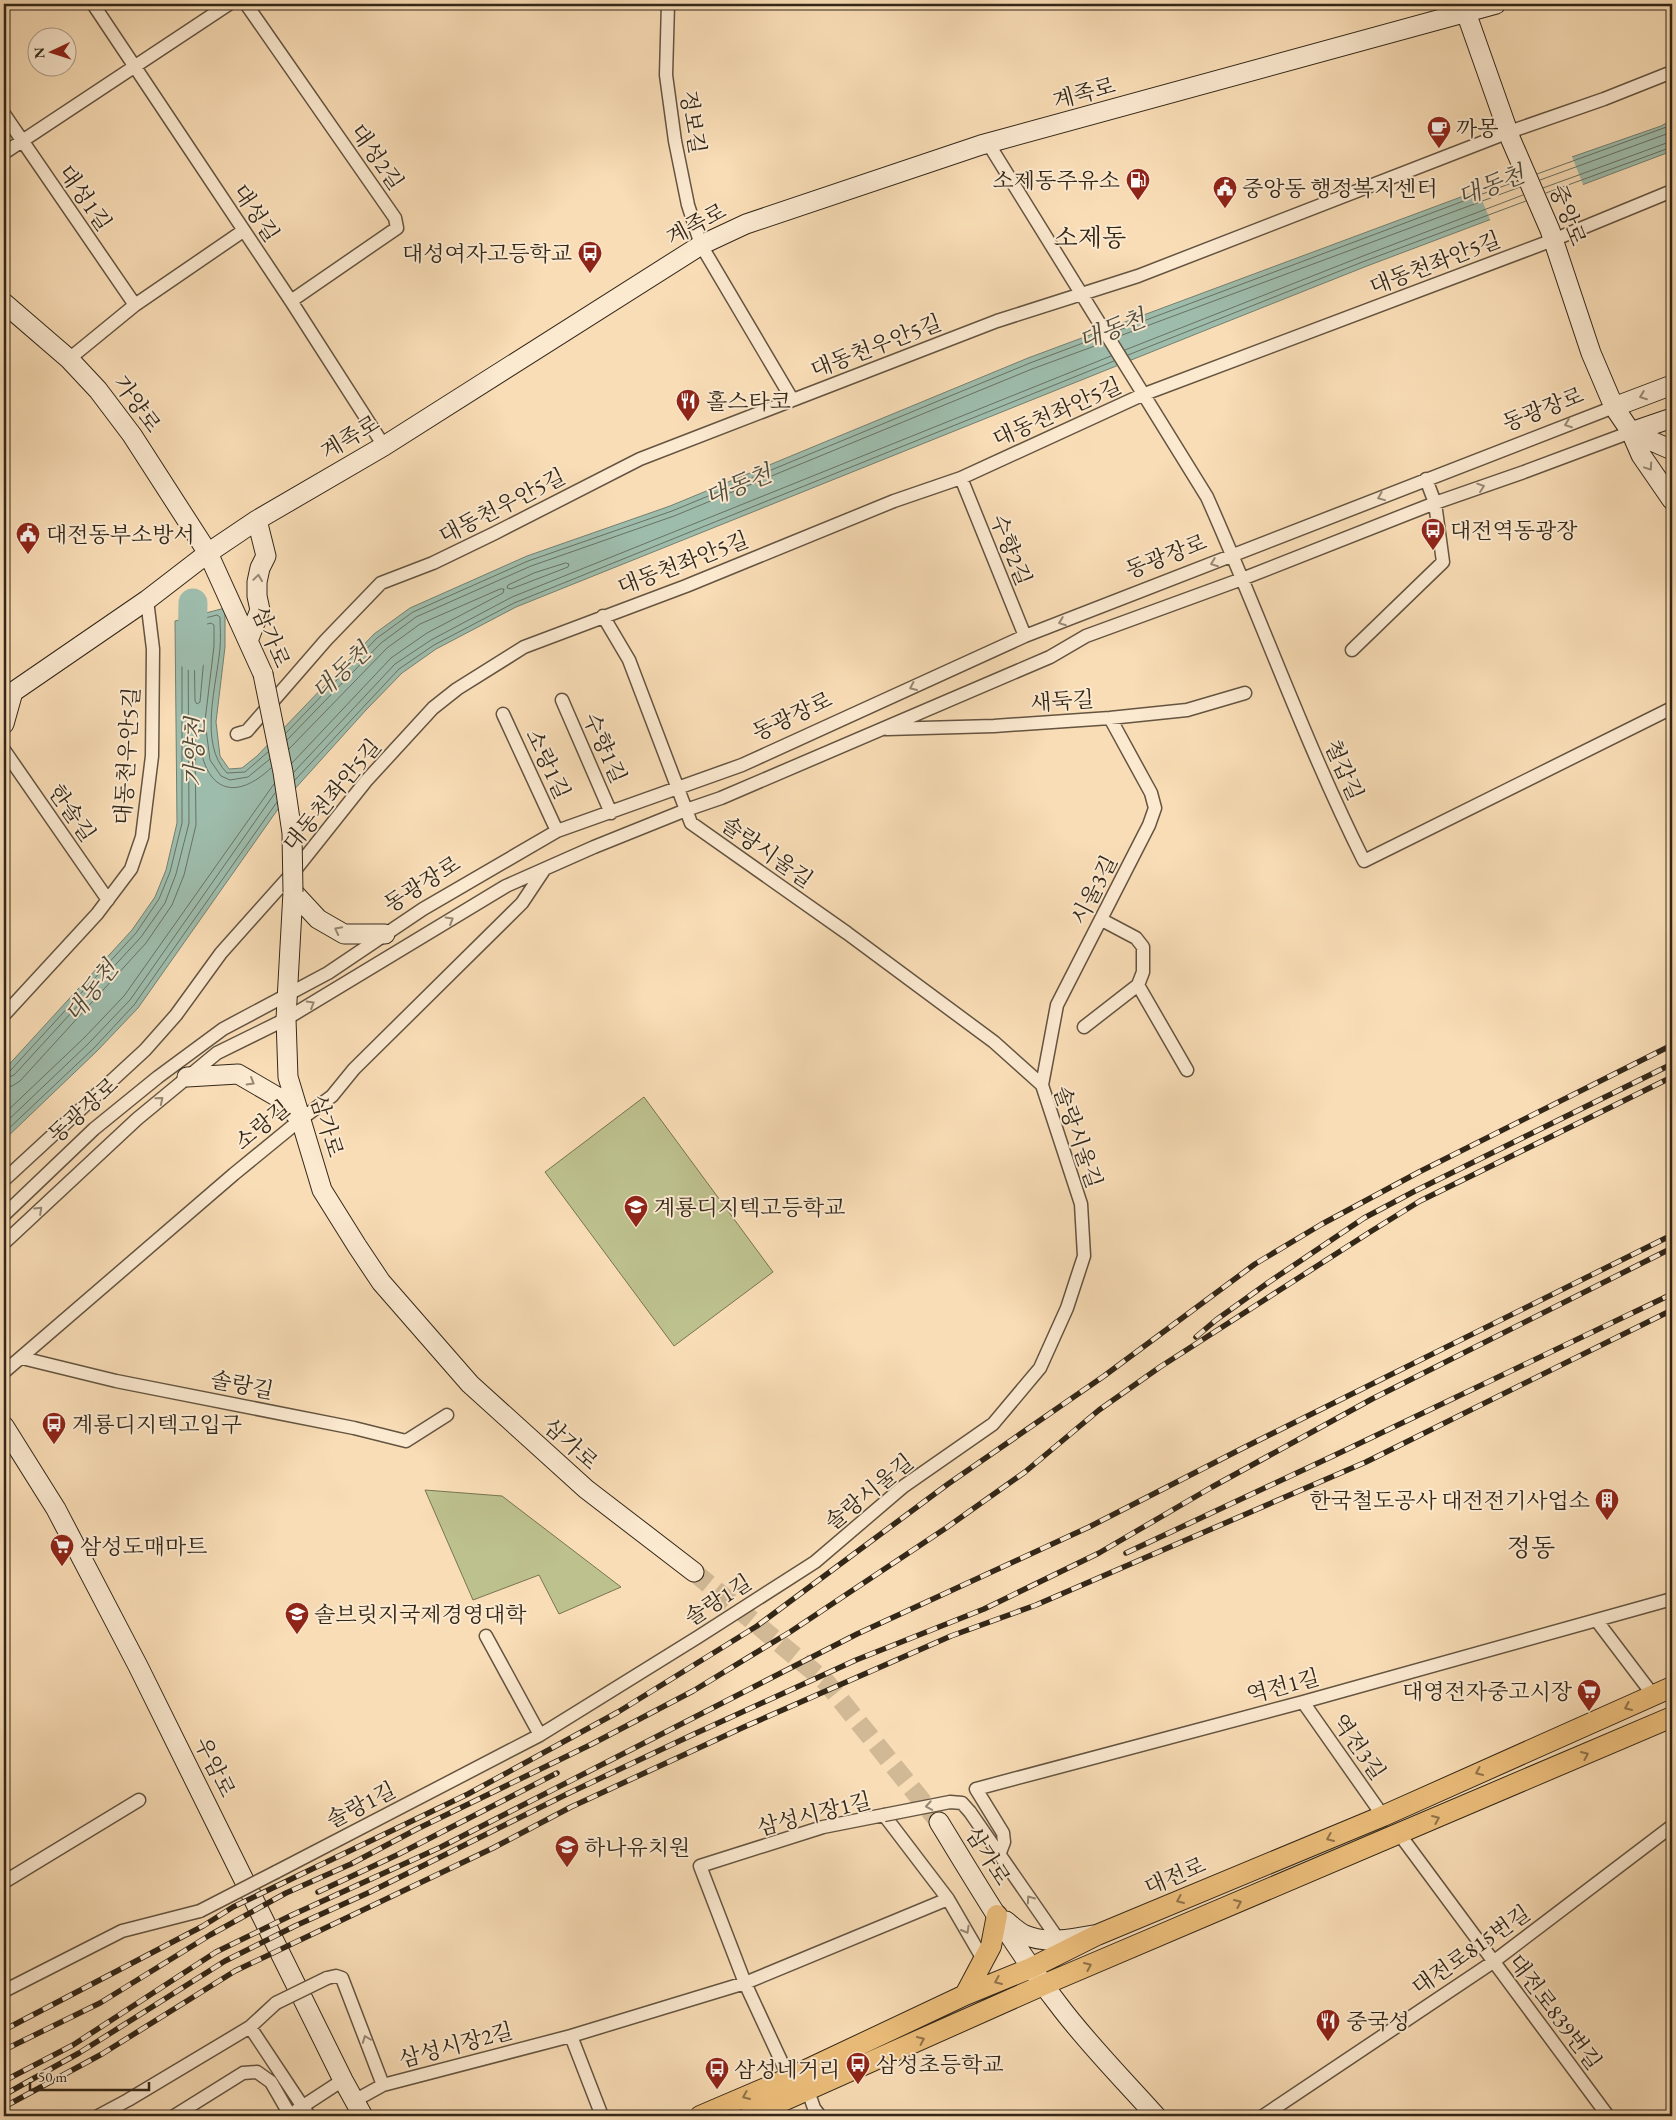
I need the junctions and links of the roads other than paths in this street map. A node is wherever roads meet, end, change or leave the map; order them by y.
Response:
1 (93, 4) edge
2 (229, 4) edge
3 (246, 4) edge
4 (668, 4) edge
5 (1496, 4) edge
6 (1465, 8) edge
7 (135, 68) junction
8 (1672, 72) edge
9 (4, 114) edge
10 (1510, 136) junction
11 (22, 142) junction
12 (988, 144) junction
13 (4, 154) edge
14 (1672, 191) edge
15 (243, 231) junction
16 (1551, 235) junction
17 (701, 245) junction
18 (1084, 298) junction
19 (291, 301) junction
20 (4, 302) edge
21 (135, 305) junction
22 (70, 359) junction
23 (1672, 385) edge
24 (1140, 391) junction
25 (792, 399) junction
26 (1614, 407) junction
27 (1672, 418) edge
28 (1631, 432) junction
29 (384, 446) junction
30 (1672, 450) edge
31 (962, 478) junction
32 (1426, 479) junction
33 (1672, 500) edge
34 (1435, 503) junction
35 (257, 520) junction
36 (208, 553) junction
37 (1233, 556) junction
38 (1242, 579) junction
39 (148, 600) junction
40 (603, 616) junction
41 (1025, 636) junction
42 (248, 641) junction
43 (1352, 650) dead end
44 (8, 692) edge
45 (1245, 693) dead end
46 (562, 700) dead end
47 (1672, 708) edge
48 (502, 714) dead end
49 (1110, 718) junction
50 (4, 724) edge
51 (880, 729) junction
52 (237, 734) dead end
53 (4, 750) edge
54 (678, 789) junction
55 (686, 810) junction
56 (611, 812) junction
57 (557, 831) junction
58 (545, 868) junction
59 (294, 892) junction
60 (108, 900) junction
61 (1102, 920) junction
62 (386, 934) junction
63 (1138, 985) junction
64 (288, 996) junction
65 (4, 1015) edge
66 (286, 1019) junction
67 (1084, 1027) dead end
68 (1188, 1070) dead end
69 (187, 1078) junction
70 (1042, 1086) junction
71 (300, 1120) junction
72 (4, 1180) edge
73 (4, 1215) edge
74 (4, 1243) edge
75 (22, 1358) junction
76 (4, 1372) edge
77 (447, 1415) dead end
78 (4, 1426) edge
79 (9, 1448) edge
80 (815, 1562) joint
81 (694, 1572) tunnel mouth
82 (1672, 1599) edge
83 (1597, 1621) junction
84 (486, 1636) dead end
85 (1672, 1687) edge
86 (1653, 1695) junction
87 (1303, 1702) junction
88 (1672, 1717) edge
89 (540, 1734) junction
90 (139, 1800) dead end
91 (884, 1815) junction
92 (1383, 1816) junction
93 (940, 1822) tunnel mouth
94 (1672, 1826) edge
95 (1400, 1834) junction
96 (999, 1855) junction
97 (4, 1882) edge
98 (948, 1899) junction
99 (996, 1915) junction
100 (1097, 1935) junction
101 (1058, 1939) junction
102 (984, 1961) junction
103 (1493, 1962) junction
104 (1031, 1968) junction
105 (745, 1983) junction
106 (1043, 1985) junction
107 (4, 1991) edge
108 (965, 1995) junction
109 (250, 2027) junction
110 (571, 2036) junction
111 (789, 2078) junction
112 (343, 2080) junction
113 (383, 2085) junction
114 (808, 2091) junction
115 (359, 2109) edge
116 (306, 2112) edge
117 (98, 2116) edge
118 (174, 2116) edge
119 (289, 2116) edge
120 (602, 2116) edge
121 (700, 2116) edge
122 (748, 2116) edge
123 (820, 2116) edge
124 (1156, 2116) edge
125 (1263, 2116) edge
126 (1608, 2116) edge

1 - 7 street, 대성길
2 - 7 street
3 - 19 street, 대성2길
4 - 17 street, 정보길
5 - 6 main road, 계족로
6 - 10 main road, 중앙로
6 - 12 main road, 계족로
7 - 11 street
7 - 15 street, 대성길
8 - 10 street, 대동천우안5길
9 - 11 street, 대성1길
10 - 16 main road, 중앙로
10 - 18 street, 대동천우안5길
11 - 13 street
11 - 21 street, 대성1길
12 - 17 main road, 계족로
12 - 18 street
14 - 16 street, 대동천좌안5길
15 - 19 street, 대성길
15 - 21 street
16 - 24 street, 대동천좌안5길
16 - 26 main road, 중앙로
17 - 25 street, 정보길
17 - 29 main road, 계족로
18 - 24 street, 철갑길
18 - 25 street, 대동천우안5길
19 - 29 street, 대성길
20 - 22 main road, 가양로
21 - 22 street
22 - 36 main road, 가양로
23 -> 26 main road, 동광장로
24 - 31 street, 대동천좌안5길
24 - 37 street, 철갑길
25 - 52 street, 대동천우안5길
26 - 28 main road, 중앙로
26 -> 32 street, 동광장로
27 - 28 main road, 동광장로
28 - 30 main road
28 -> 33 main road, 중앙로
34 -> 28 street, 동광장로
29 - 35 main road, 계족로
31 - 40 street, 대동천좌안5길
31 - 41 street, 수향2길
32 - 34 street
32 -> 37 street, 동광장로
34 - 38 street, 동광장로
34 - 43 street
35 - 36 main road, 계족로
42 -> 35 main road
36 - 39 main road, 계족로
36 - 42 main road, 삼가로
37 - 38 street, 철갑길
37 -> 41 street, 동광장로
38 - 47 street, 철갑길
38 - 51 street, 동광장로
39 - 44 main road, 계족로
39 - 60 street, 대동천우안5길
40 - 54 street, 솔랑시울길
40 - 72 street, 대동천좌안5길
41 -> 54 street, 동광장로
42 - 59 main road, 삼가로, bridge
44 - 50 main road, 계족로
45 - 49 street, 새둑길
46 - 56 street, 수향1길
48 - 57 street, 소랑1길
49 - 51 street, 새둑길
49 - 61 street, 시울3길
51 - 55 street, 동광장로
53 - 60 street, 한솔길
54 - 55 street, 솔랑시울길
54 - 56 street, 동광장로
55 - 58 street, 동광장로
55 - 70 street, 솔랑시울길
56 - 57 street, 동광장로
57 - 62 street, 동광장로
66 -> 58 street, 동광장로
58 - 71 street, 소랑길
62 -> 59 main road
59 - 64 main road, 삼가로
60 - 65 street, 대동천우안5길
61 - 63 street
61 - 70 street, 시울3길
62 - 64 street, 동광장로
63 - 67 street
63 - 68 street
64 - 66 main road, 삼가로
64 - 73 street, 동광장로
66 - 69 street, 동광장로
66 - 71 main road, 삼가로
69 -> 71 main road
74 -> 69 street, 동광장로
70 - 80 street, 솔랑시울길
71 - 75 street, 소랑길
71 - 81 main road, 삼가로
75 - 76 street, 소랑길
75 - 77 street, 솔랑길
78 - 79 main road, 우암로
79 - 112 main road, 우암로
80 - 89 street, 솔랑1길
82 - 83 street, 역전1길
83 - 86 street
83 - 87 street, 역전1길
84 - 89 street
85 - 86 main road, 대전로
86 -> 92 main road, 대전로
87 - 92 street, 역전3길
87 - 96 street, 역전1길
95 -> 88 main road
89 - 107 street, 솔랑1길, bridge
90 - 97 street
96 -> 91 street, bridge
91 - 98 street, 삼성시장1길
91 - 105 street, 삼성시장1길
92 -> 100 main road, 대전로
93 - 99 main road, 삼가로
94 - 103 street, 대전로815번길
95 - 103 street, 대전로839번길
106 -> 95 main road
101 -> 96 street
98 -> 102 street, 삼성시장1길
98 - 105 street, 삼성시장2길
99 - 101 main road, 삼가로
99 - 102 main road
99 - 104 main road, 삼가로
100 - 101 main road, 삼가로
100 - 104 main road, 대전로
102 - 108 main road
103 - 125 street, 대전로815번길
103 - 126 street, 대전로839번길
104 - 106 main road, 삼가로
104 -> 108 main road, 대전로
105 - 110 street, 삼성시장2길
105 - 111 street
114 -> 106 main road
106 - 124 main road, 삼가로
108 - 111 main road, 대전로
113 -> 109 street, bridge
109 - 116 street
109 - 117 street
110 - 113 street, 삼성시장2길
110 - 120 street
111 -> 121 main road, 대전로
112 - 115 main road, 우암로
112 - 116 street
113 - 115 street, 삼성시장2길
114 - 122 main road
114 - 123 street
116 - 119 street
118 - 119 street

